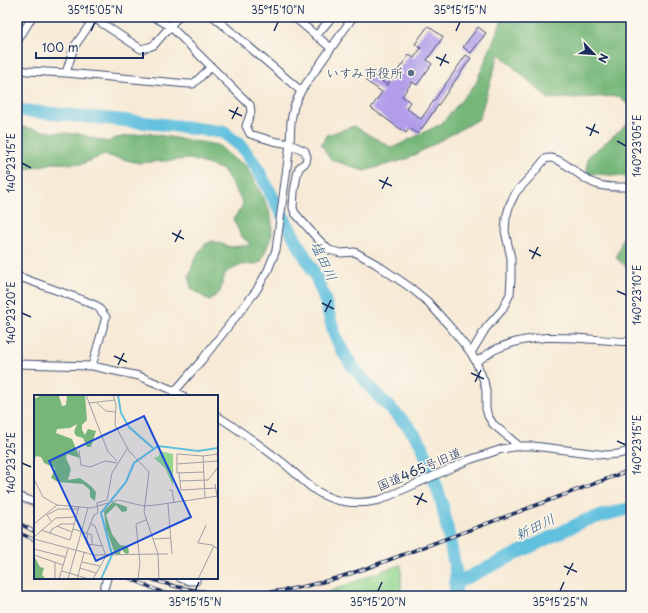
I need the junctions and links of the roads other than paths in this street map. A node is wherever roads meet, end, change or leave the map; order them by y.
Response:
1 (32, 17) edge
2 (154, 17) edge
3 (178, 17) edge
4 (214, 17) edge
5 (294, 17) edge
6 (332, 17) edge
7 (353, 17) edge
8 (94, 18) edge
9 (170, 26) junction
10 (316, 36) junction
11 (17, 42) edge
12 (331, 48) junction
13 (211, 67) junction
14 (17, 69) edge
15 (66, 73) junction
16 (301, 91) junction
17 (290, 144) junction
18 (630, 187) dead end
19 (17, 276) edge
20 (631, 342) edge
21 (471, 353) junction
22 (476, 362) junction
23 (17, 364) edge
24 (92, 366) junction
25 (174, 394) edge
26 (218, 417) edge
27 (519, 446) junction
28 (631, 451) edge
29 (17, 496) edge
30 (34, 502) edge
31 (107, 579) edge
32 (183, 579) edge
33 (196, 579) edge
34 (102, 596) edge

1 - 11 street
2 - 9 street
3 - 9 street
4 - 16 street
5 - 10 street
6 - 10 street
7 - 12 street
8 - 9 street
8 - 15 street
9 - 13 street
10 - 12 street
12 - 16 street
13 - 15 street
13 - 17 street
14 - 15 street
16 - 17 street
17 - 21 street
17 - 25 street
18 - 21 street
19 - 24 street
20 - 22 street
21 - 22 street
22 - 27 street
23 - 24 street
24 - 25 street
26 - 27 street, 国道465号旧道
27 - 28 street, 国道465号旧道
29 - 30 street
31 - 34 street
32 - 33 street

